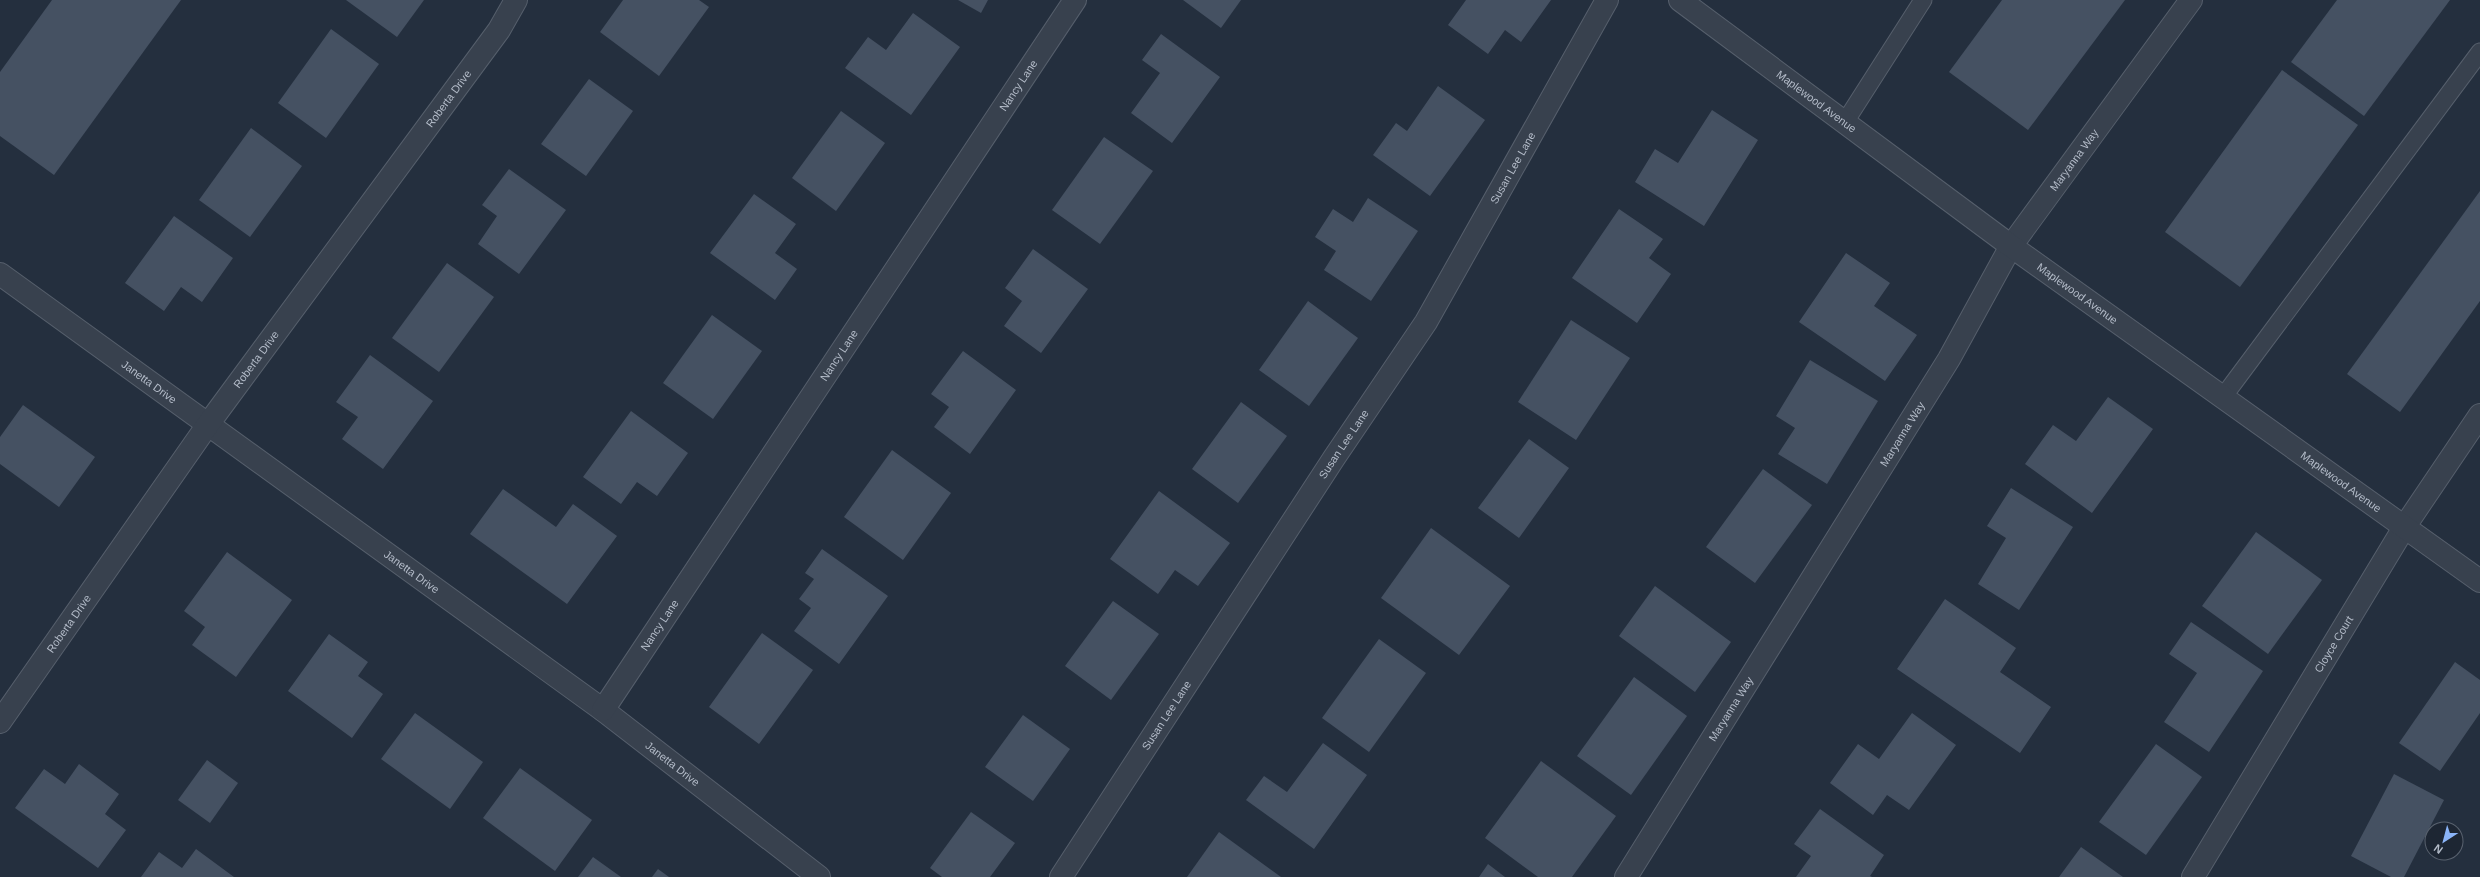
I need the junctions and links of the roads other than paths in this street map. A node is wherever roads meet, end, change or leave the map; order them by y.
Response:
1 (516, 0) edge
2 (1075, 0) edge
3 (1607, 0) edge
4 (1680, 0) edge
5 (1923, 0) edge
6 (2191, 0) edge
7 (2480, 52) edge
8 (1844, 122) junction
9 (2011, 246) junction
10 (0, 274) edge
11 (2223, 397) junction
12 (2480, 415) edge
13 (209, 423) junction
14 (2405, 526) junction
15 (2480, 581) edge
16 (603, 710) junction
17 (0, 722) edge
18 (819, 877) edge
19 (1061, 877) edge
20 (1626, 877) edge
21 (2193, 877) edge

1 - 13 street, Roberta Drive
2 - 16 street, Nancy Lane
3 - 19 street, Susan Lee Lane
4 - 8 street, Maplewood Avenue
5 - 8 lane
6 - 9 street, Maryanna Way
7 - 11 lane
8 - 9 street, Maplewood Avenue
9 - 11 street, Maplewood Avenue
9 - 20 street, Maryanna Way
10 - 13 street, Janetta Drive
11 - 14 street, Maplewood Avenue
12 - 14 street, Cloyce Court
13 - 16 street, Janetta Drive
13 - 17 street, Roberta Drive
14 - 15 street, Maplewood Avenue
14 - 21 street, Cloyce Court
16 - 18 street, Janetta Drive

